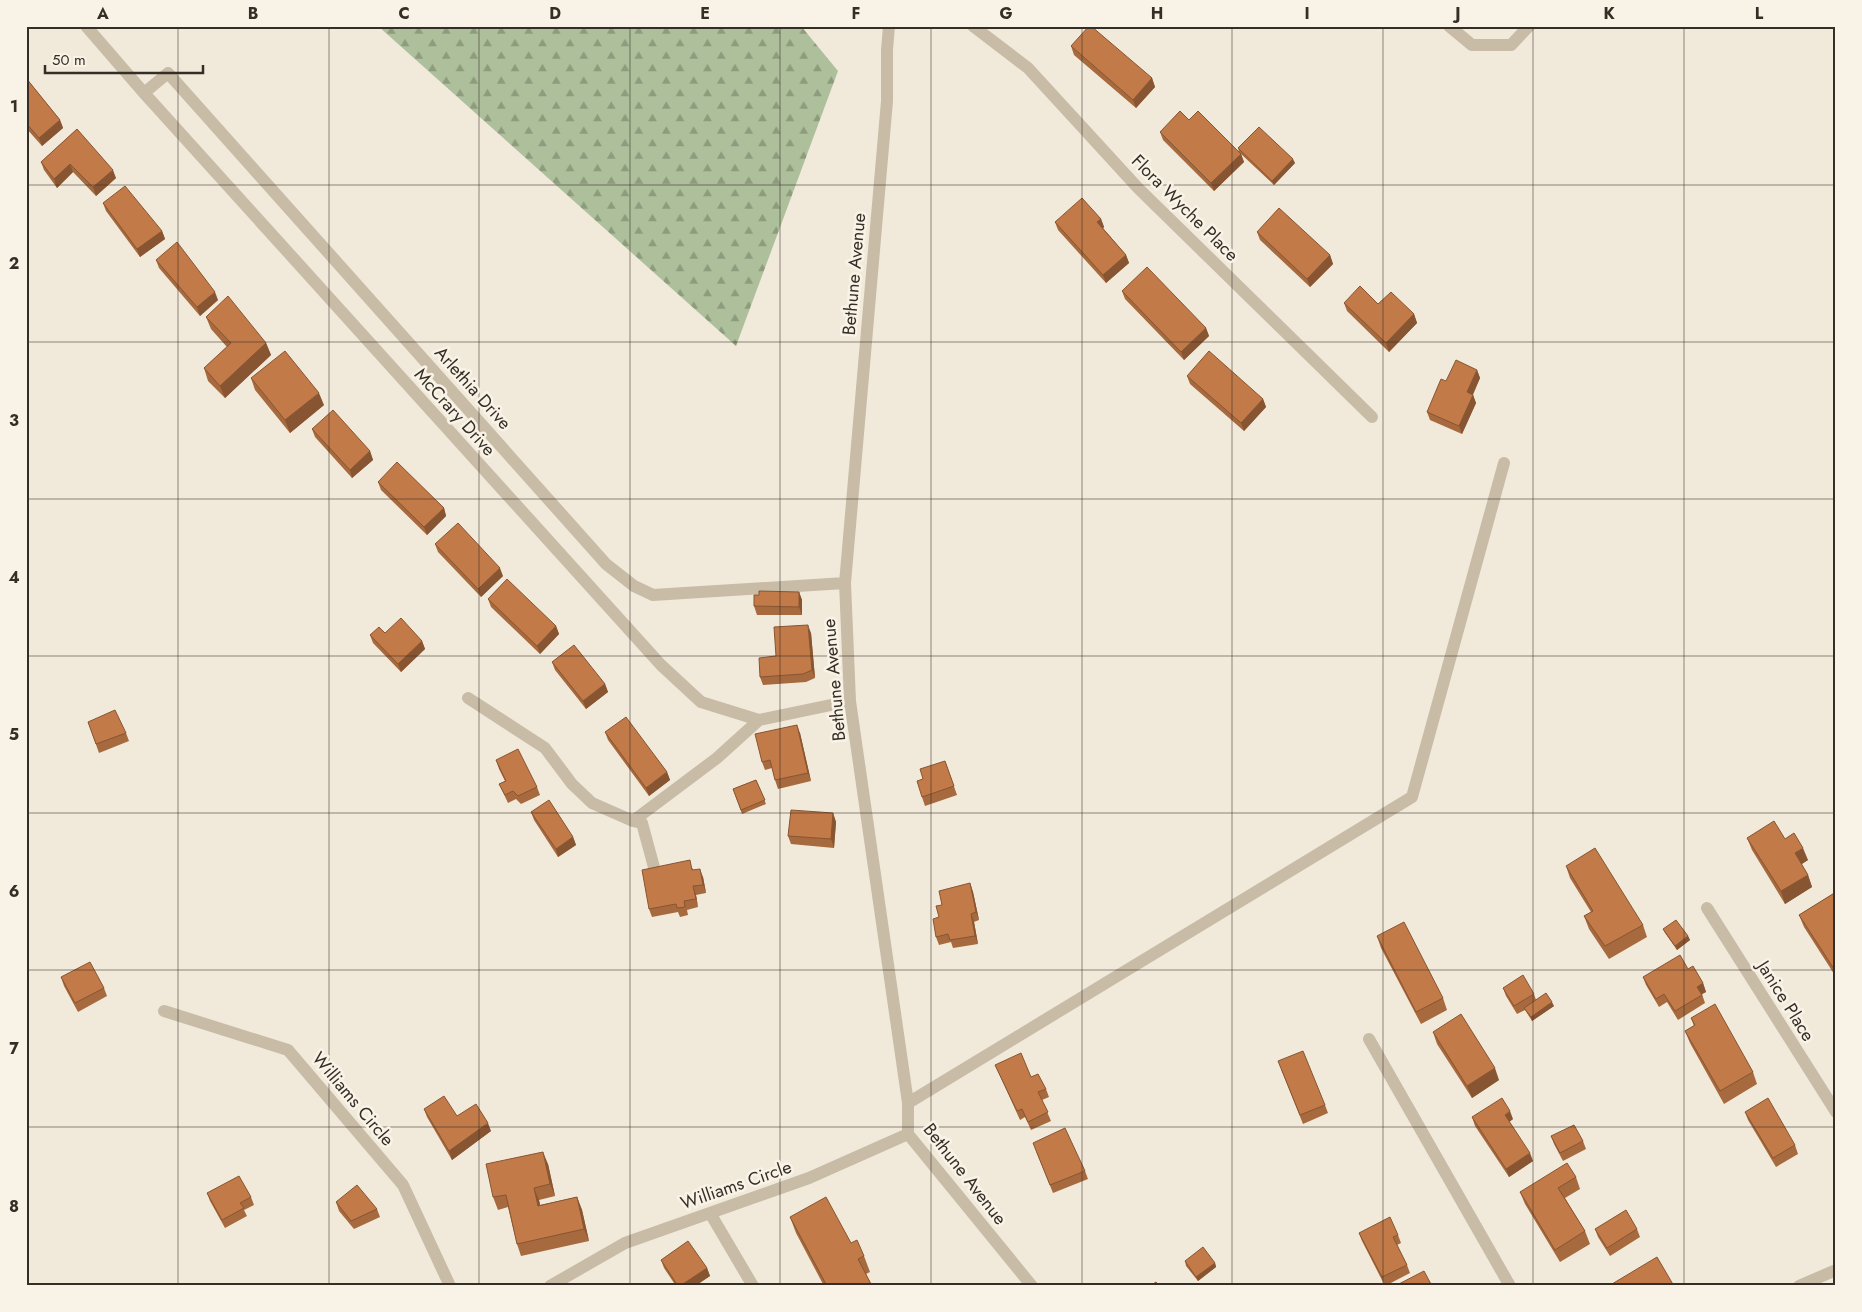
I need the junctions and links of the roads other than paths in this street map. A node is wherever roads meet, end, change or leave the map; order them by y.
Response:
1 (86, 26) edge
2 (889, 26) edge
3 (973, 26) edge
4 (1449, 26) edge
5 (1529, 26) edge
6 (144, 93) junction
7 (1372, 417) dead end
8 (1504, 463) dead end
9 (845, 583) junction
10 (468, 698) dead end
11 (850, 701) junction
12 (758, 720) junction
13 (634, 821) junction
14 (655, 870) edge
15 (1707, 908) dead end
16 (164, 1012) dead end
17 (1369, 1039) dead end
18 (908, 1103) junction
19 (1836, 1112) edge
20 (908, 1134) junction
21 (710, 1213) junction
22 (1836, 1270) edge
23 (450, 1286) edge
24 (550, 1286) edge
25 (753, 1286) edge
26 (1032, 1286) edge
27 (1510, 1286) edge
28 (1800, 1286) edge

1 - 6 street, McCrary Drive
2 - 9 street, Bethune Avenue
3 - 7 street, Flora Wyche Place
4 - 5 street
6 - 9 street, Arlethia Drive
6 - 12 street, McCrary Drive
8 - 18 street
9 - 11 street, Bethune Avenue
10 - 13 street
11 - 12 street, McCrary Drive
11 - 18 street, Bethune Avenue
12 - 13 street
13 - 14 street
15 - 19 street, Janice Place
16 - 23 street, Williams Circle
17 - 27 street
18 - 20 street, Bethune Avenue
20 - 21 street, Williams Circle
20 - 26 street, Bethune Avenue
21 - 24 street, Williams Circle
21 - 25 street
22 - 28 street

